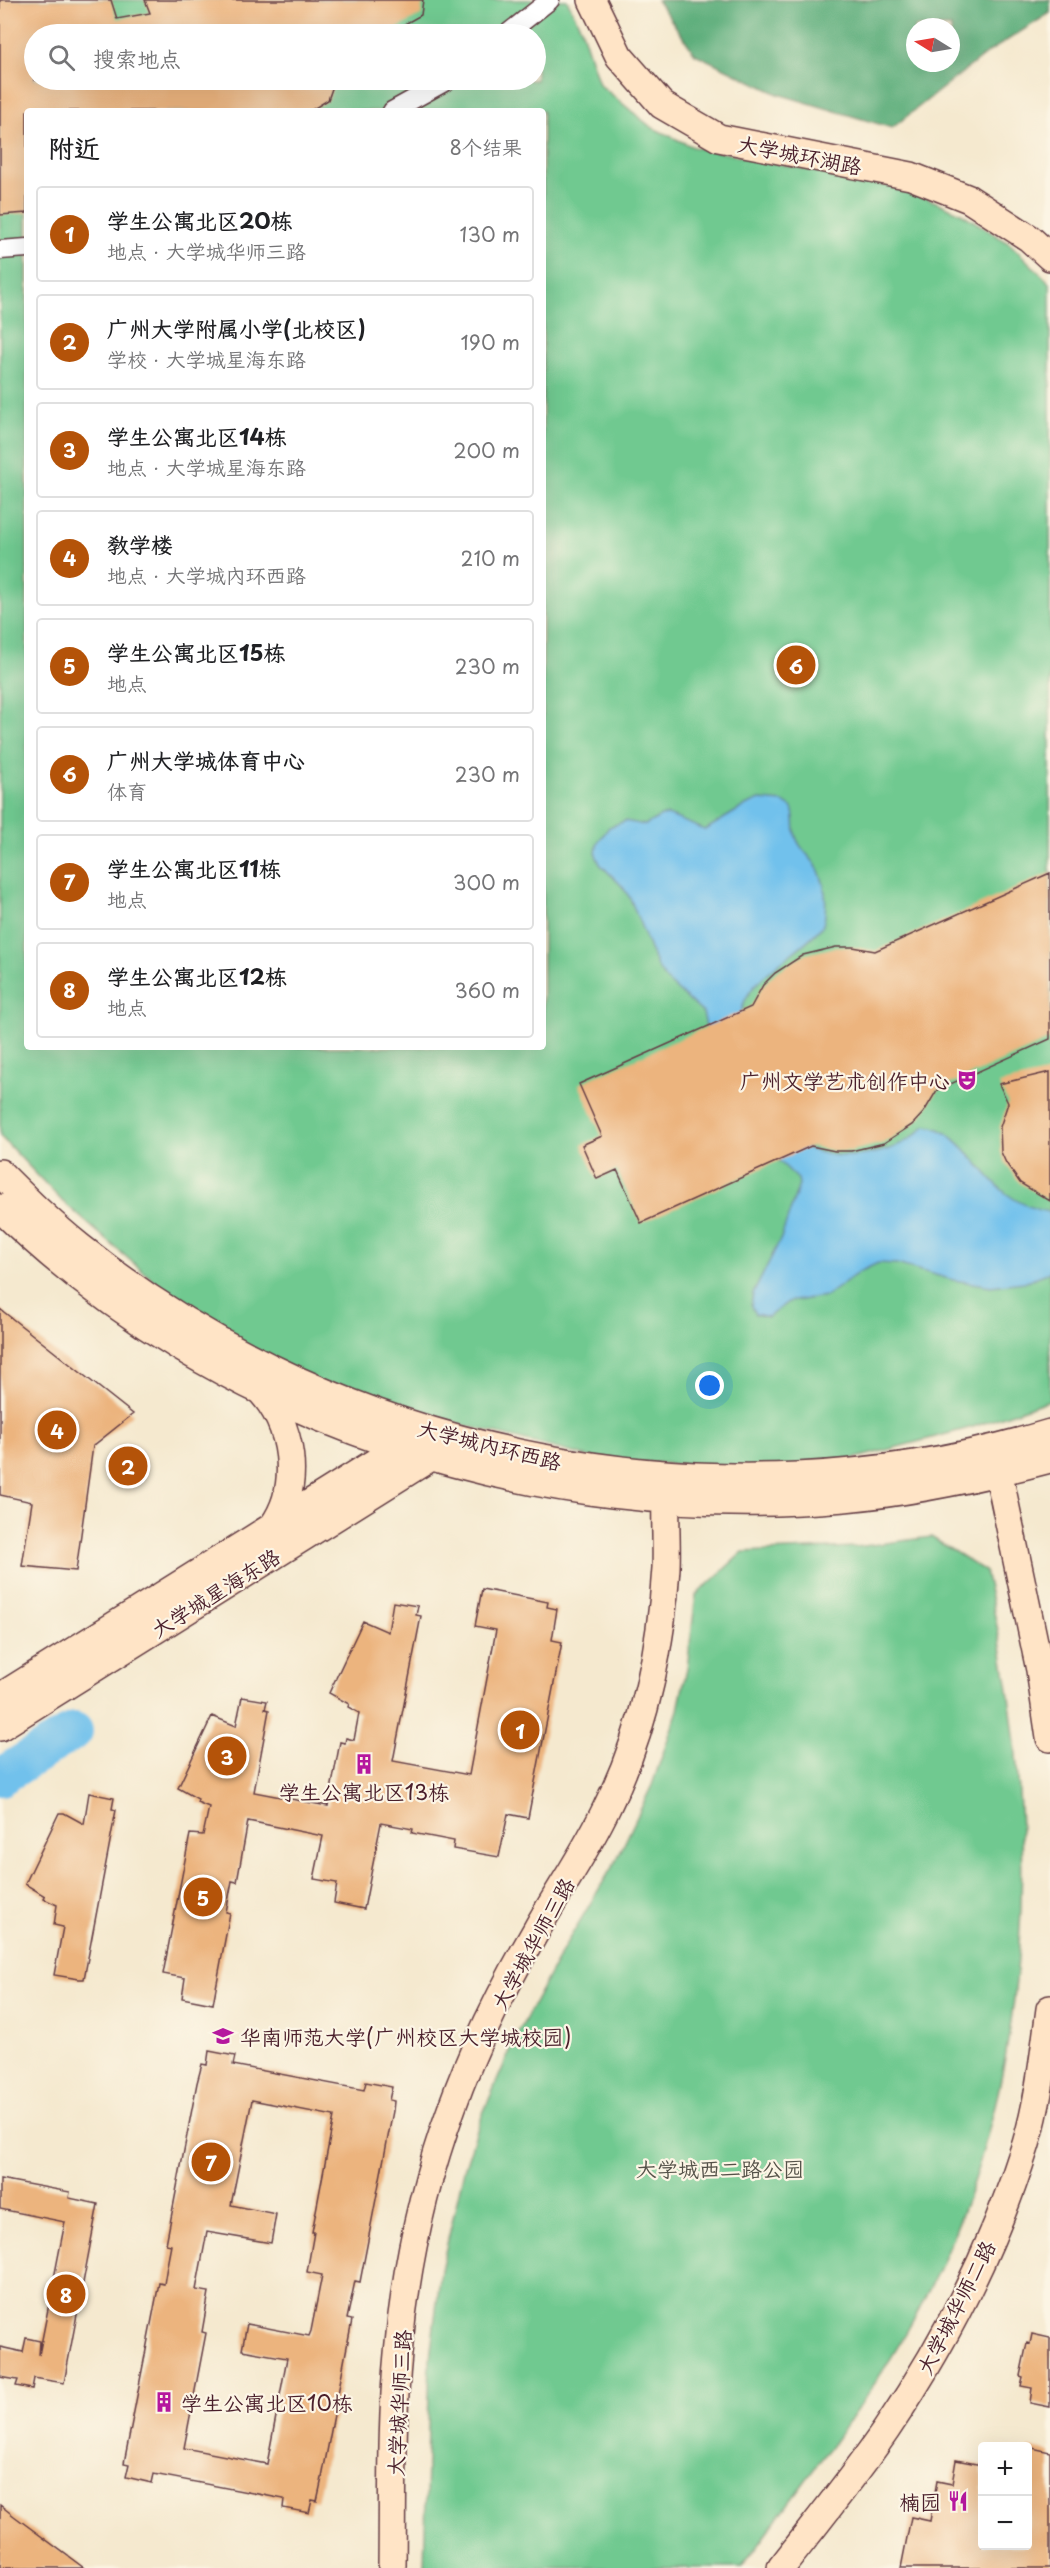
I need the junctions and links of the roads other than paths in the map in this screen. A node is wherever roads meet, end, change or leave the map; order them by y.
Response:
1 (550, 0) edge
2 (592, 0) edge
3 (520, 24) edge
4 (430, 90) edge
5 (397, 108) edge
6 (24, 248) edge
7 (0, 250) edge
8 (1050, 257) edge
9 (0, 1173) edge
10 (0, 1208) edge
11 (258, 1389) junction
12 (427, 1430) junction
13 (1050, 1433) edge
14 (400, 1447) junction
15 (431, 1456) junction
16 (1050, 1459) edge
17 (995, 1460) junction
18 (666, 1500) junction
19 (273, 1526) junction
20 (0, 1697) edge
21 (0, 1727) edge
22 (1050, 1737) edge
23 (1050, 2009) edge
24 (392, 2568) edge
25 (782, 2568) edge

1 - 3 street
2 - 8 main road, 大学城环湖路
4 - 5 street
6 - 7 street
9 - 12 main road, 大学城内环西路
10 - 11 main road, 大学城内环西路
11 - 14 main road, 大学城内环西路
11 - 19 main road
12 - 14 main road, 大学城星海东路
12 - 17 main road, 大学城内环西路
13 - 17 main road, 大学城内环西路
14 - 15 main road, 大学城内环西路
14 - 19 main road, 大学城星海东路
15 - 18 main road, 大学城内环西路
15 - 21 main road, 大学城星海东路
16 - 17 main road, 大学城内环西路
17 - 18 main road, 大学城内环西路
17 - 22 main road
18 - 24 main road, 大学城华师三路
19 - 20 main road, 大学城星海东路
23 - 25 main road, 大学城华师二路

